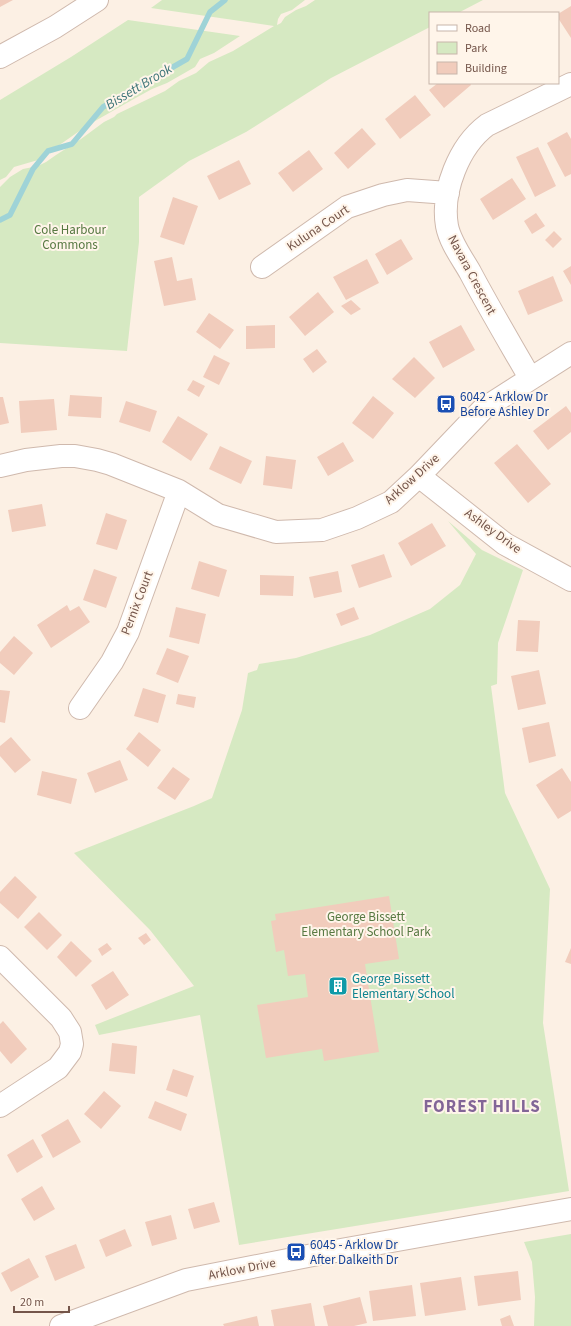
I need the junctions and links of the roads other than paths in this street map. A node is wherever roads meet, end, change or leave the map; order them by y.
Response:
1 (98, 0) edge
2 (0, 57) edge
3 (571, 84) edge
4 (448, 193) junction
5 (262, 267) dead end
6 (571, 352) edge
7 (530, 378) junction
8 (0, 466) edge
9 (420, 476) junction
10 (179, 491) junction
11 (571, 580) edge
12 (80, 708) dead end
13 (0, 957) edge
14 (0, 1106) edge
15 (571, 1209) edge
16 (62, 1326) edge

1 - 2 street
3 - 4 street, Navara Crescent
4 - 5 street, Kuluna Court
4 - 7 street, Navara Crescent
6 - 7 street, Arklow Drive
7 - 9 street, Arklow Drive
8 - 10 street, Arklow Drive
9 - 10 street, Arklow Drive
9 - 11 street, Ashley Drive
10 - 12 street, Pernix Court
13 - 14 street
15 - 16 street, Arklow Drive

